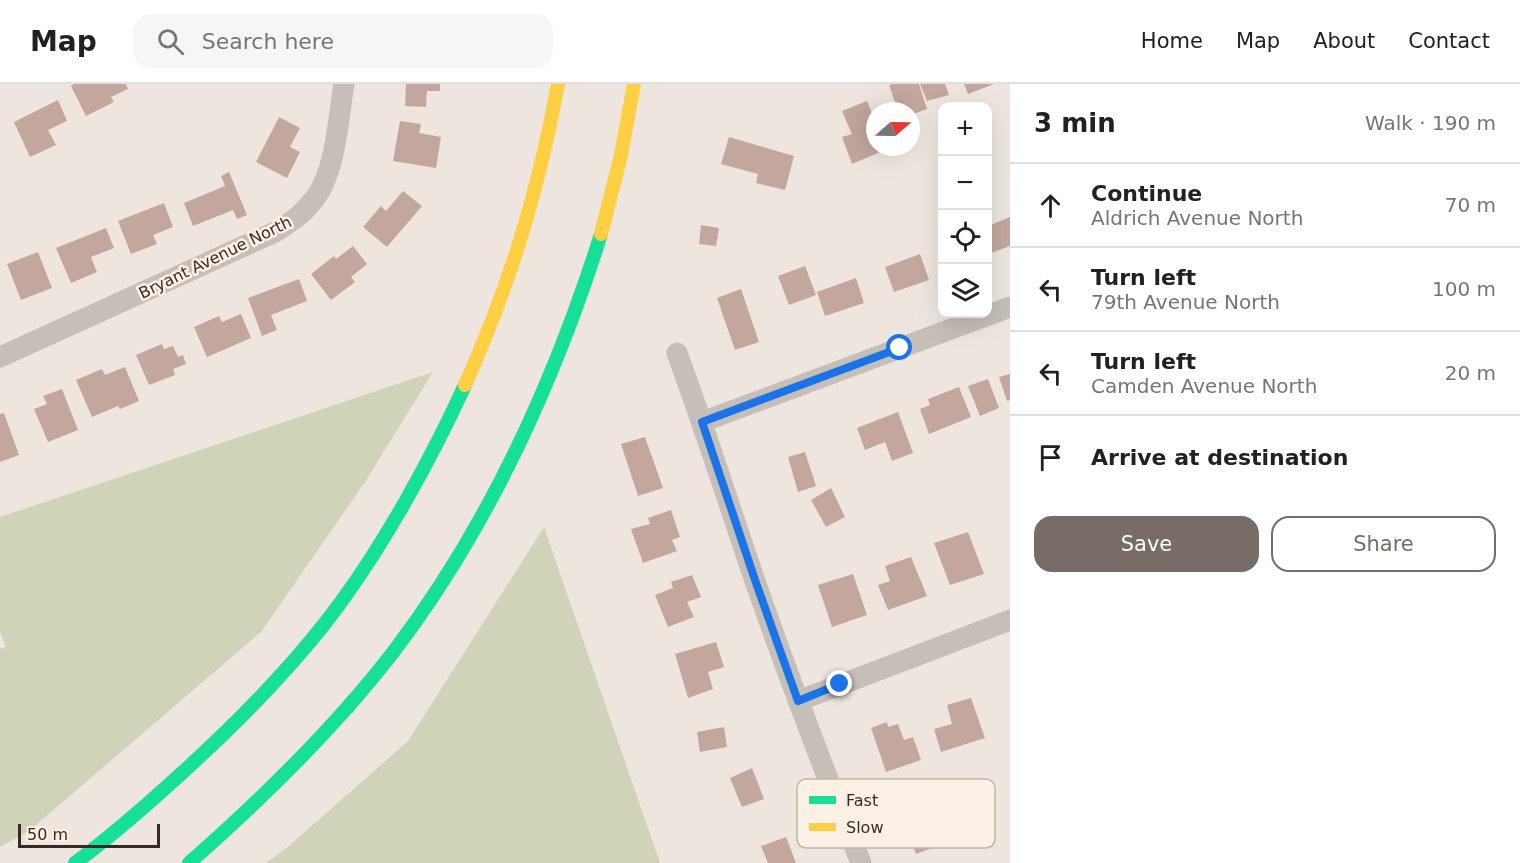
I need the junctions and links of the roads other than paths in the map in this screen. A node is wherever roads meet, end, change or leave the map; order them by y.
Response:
1 (344, 84) edge
2 (558, 84) edge
3 (634, 84) edge
4 (1010, 307) edge
5 (677, 353) dead end
6 (0, 357) edge
7 (702, 422) junction
8 (1010, 620) edge
9 (798, 701) junction
10 (828, 779) edge
11 (855, 848) edge
12 (69, 860) edge
13 (189, 863) edge
14 (861, 863) edge

1 - 6 street, Bryant Avenue North
2 - 12 highway
3 - 13 highway
4 - 7 street
5 - 7 street
7 - 9 street
8 - 9 street
9 - 10 street
11 - 14 street

